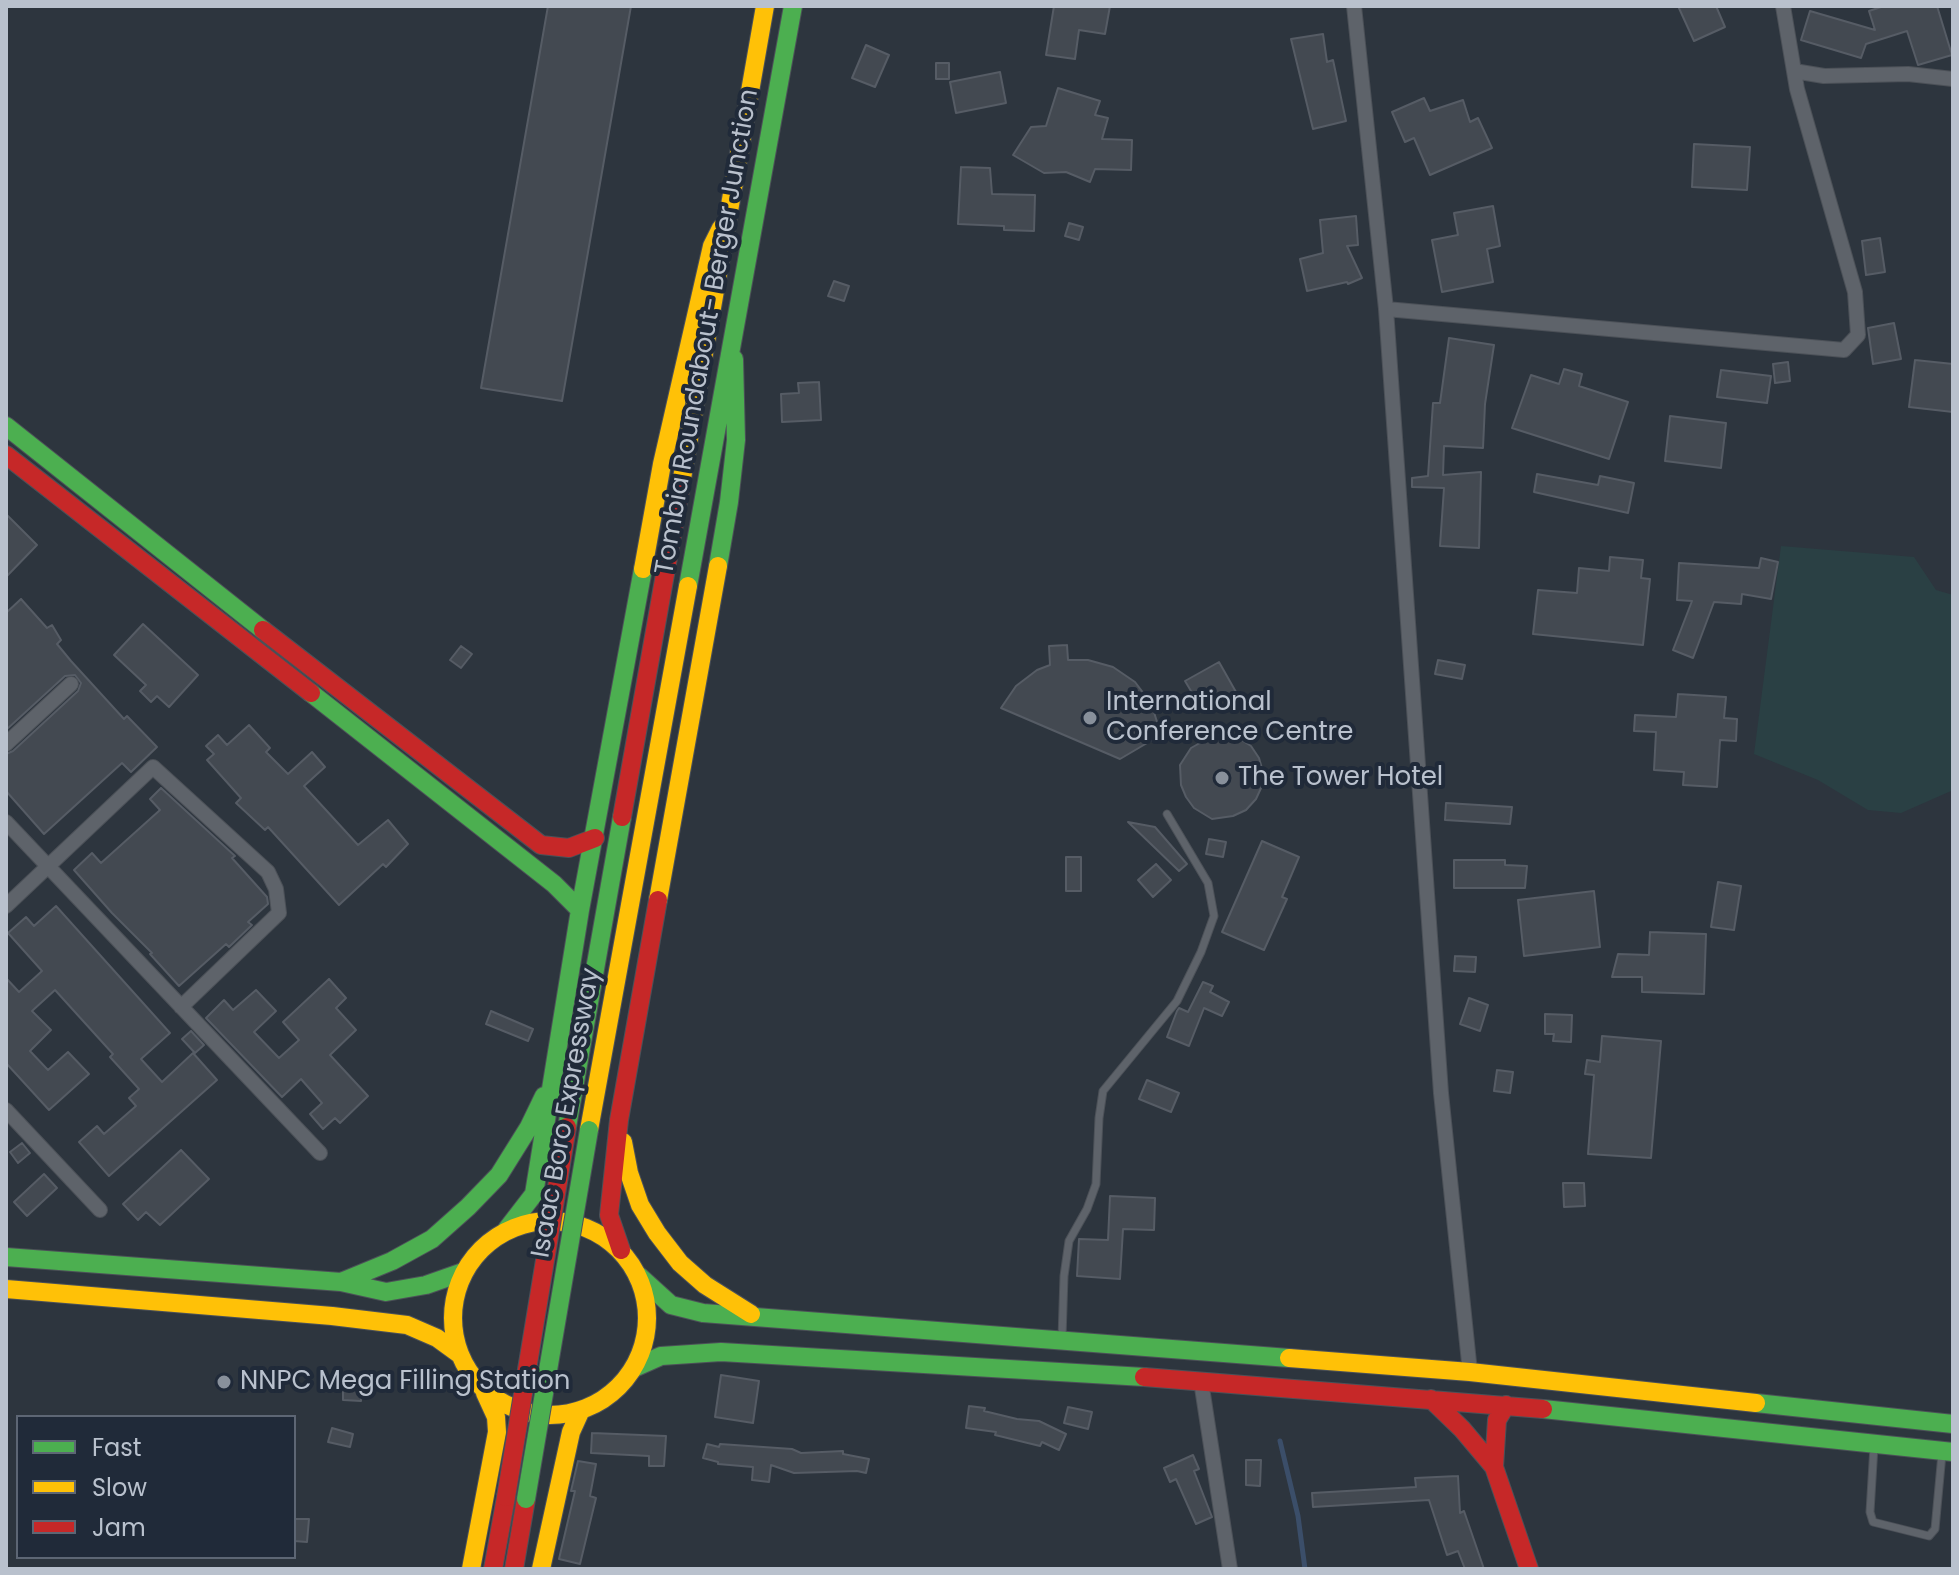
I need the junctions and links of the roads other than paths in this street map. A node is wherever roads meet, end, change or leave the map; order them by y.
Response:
1 (765, 6) edge
2 (793, 6) edge
3 (1354, 6) edge
4 (1783, 6) edge
5 (1794, 71) junction
6 (1953, 79) edge
7 (730, 210) junction
8 (1386, 309) junction
9 (733, 339) junction
10 (6, 426) edge
11 (6, 455) edge
12 (674, 667) joint
13 (650, 668) joint
14 (71, 684) dead end
15 (6, 744) edge
16 (1167, 814) dead end
17 (6, 822) edge
18 (595, 838) junction
19 (48, 866) junction
20 (6, 906) edge
21 (580, 910) junction
22 (181, 1007) junction
23 (554, 1076) junction
24 (6, 1110) edge
25 (619, 1120) junction
26 (320, 1153) dead end
27 (100, 1210) dead end
28 (507, 1229) junction
29 (621, 1250) junction
30 (6, 1257) edge
31 (463, 1272) junction
32 (639, 1276) junction
33 (341, 1282) junction
34 (6, 1289) edge
35 (754, 1317) junction
36 (1062, 1341) junction
37 (459, 1354) junction
38 (634, 1368) junction
39 (1470, 1372) junction
40 (1201, 1381) junction
41 (485, 1393) junction
42 (1431, 1399) junction
43 (1506, 1405) junction
44 (581, 1410) junction
45 (1953, 1424) edge
46 (1874, 1443) junction
47 (1948, 1451) edge
48 (1494, 1467) junction
49 (471, 1569) edge
50 (493, 1569) edge
51 (514, 1569) edge
52 (541, 1569) edge
53 (1230, 1569) edge
54 (1529, 1569) edge

1 - 7 main road, Tombia Roundabout- Berger Junction
2 - 9 main road, Tombia Roundabout- Berger Junction
3 - 8 street
4 - 5 street
5 - 6 street
5 - 8 street
7 - 13 main road, Tombia Roundabout- Berger Junction
7 - 18 main road
8 - 39 street
9 - 12 main road, Tombia Roundabout- Berger Junction
9 - 25 main road
10 - 18 main road
11 - 21 main road
12 - 51 main road, Isaac Boro Expressway, bridge
13 - 50 main road, Isaac Boro Expressway, bridge
14 - 15 street
16 - 36 lane
17 - 19 street
18 - 21 main road
19 - 20 street
19 - 22 street
19 - 22 street
21 - 23 main road
22 - 26 street
23 - 28 main road
23 - 33 main road
24 - 27 street
25 - 29 main road
25 - 35 main road
28 - 29 main road
28 - 31 main road
29 - 32 main road
30 - 33 main road
31 - 33 main road
31 - 37 main road
32 - 35 main road
32 - 38 main road
34 - 37 main road
35 - 36 main road
36 - 39 main road
37 - 41 main road
38 - 40 main road
38 - 44 main road
39 - 45 main road
40 - 42 main road
40 - 53 street
41 - 44 main road
41 - 49 main road
42 - 43 main road
42 - 48 main road
43 - 46 main road
43 - 48 main road
44 - 52 main road
46 - 47 main road
46 - 47 lane
48 - 54 main road

